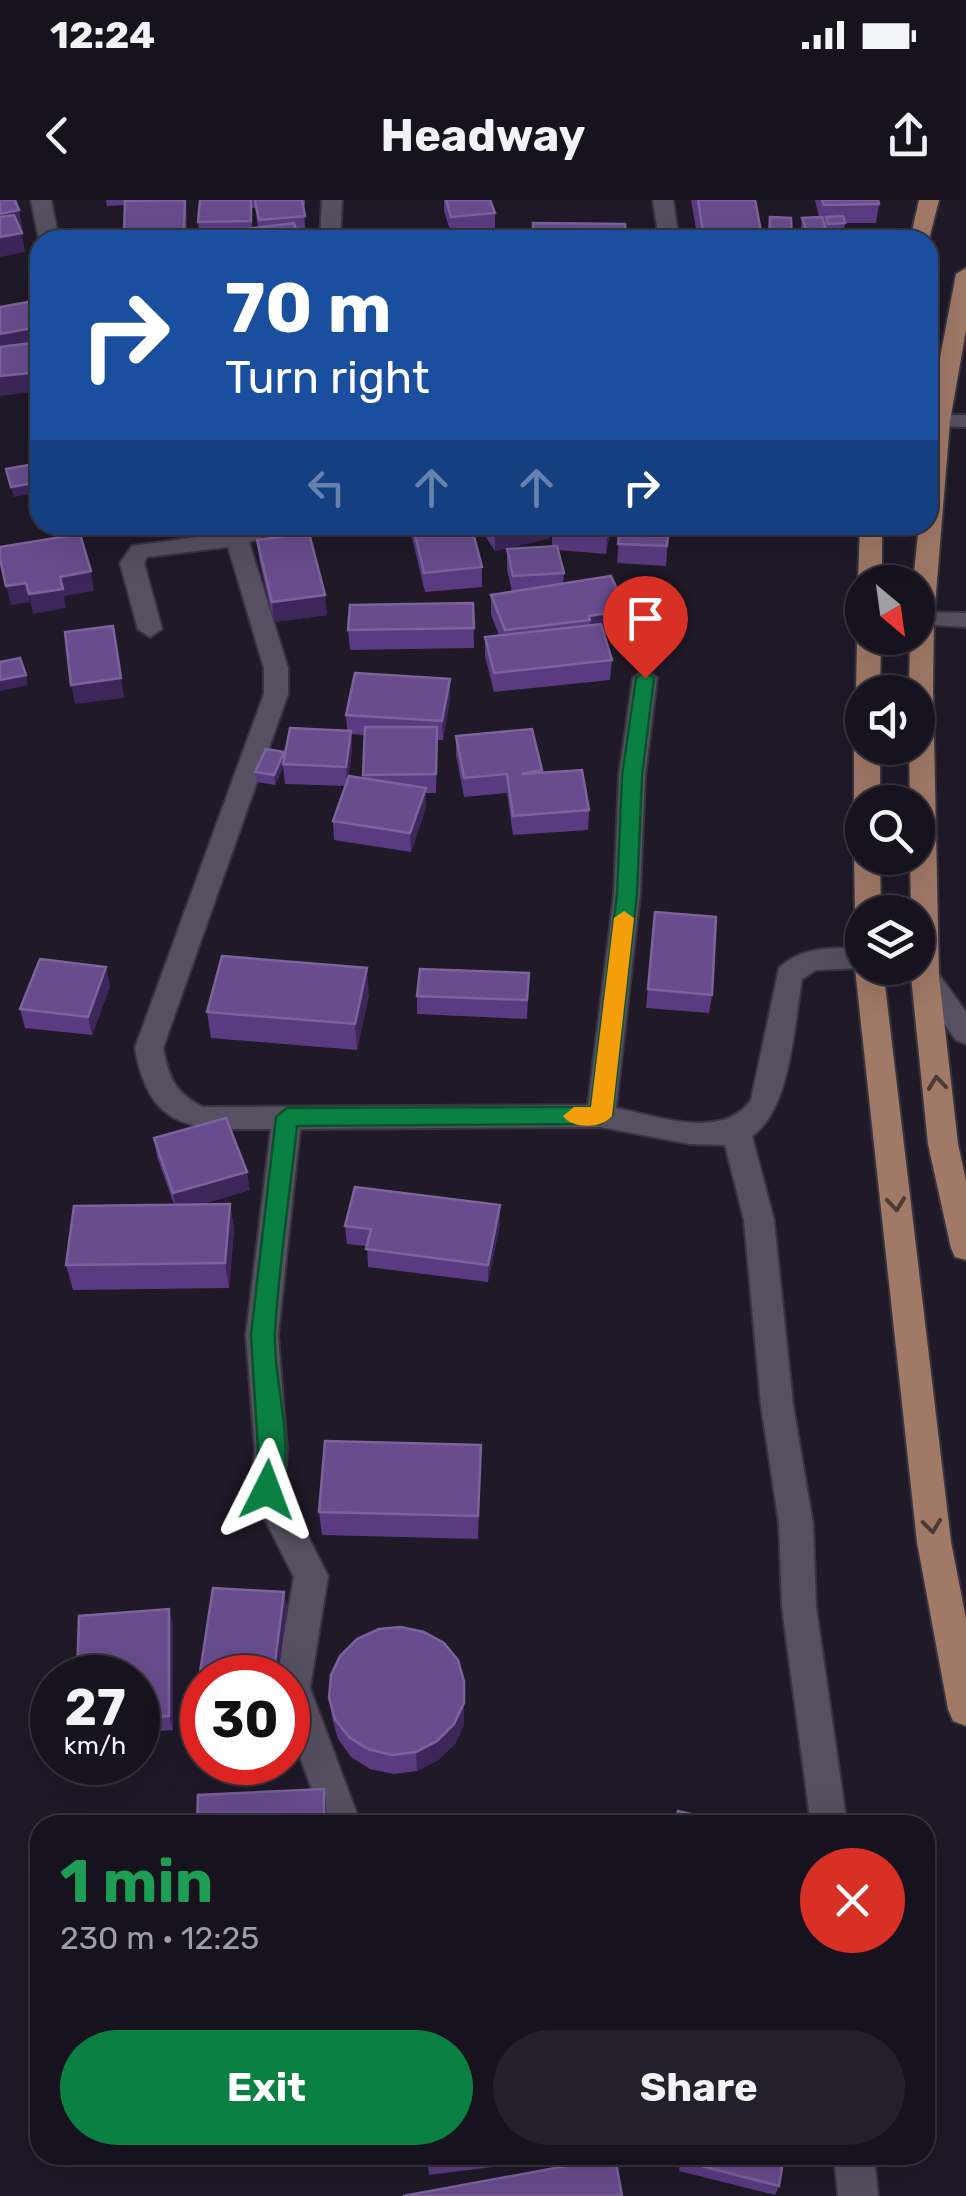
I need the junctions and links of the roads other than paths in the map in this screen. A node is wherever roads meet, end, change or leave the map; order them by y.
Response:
1 (41, 200) edge
2 (332, 200) edge
3 (664, 200) edge
4 (929, 200) edge
5 (48, 230) edge
6 (330, 230) edge
7 (668, 230) edge
8 (922, 230) edge
9 (966, 274) edge
10 (939, 421) junction
11 (966, 421) edge
12 (938, 433) edge
13 (134, 535) edge
14 (246, 535) edge
15 (872, 535) edge
16 (929, 535) edge
17 (237, 538) junction
18 (140, 551) junction
19 (871, 565) edge
20 (927, 565) edge
21 (935, 619) edge
22 (966, 620) edge
23 (150, 628) dead end
24 (921, 655) edge
25 (645, 678) dead end
26 (914, 895) edge
27 (845, 958) edge
28 (872, 985) edge
29 (915, 985) edge
30 (924, 985) edge
31 (966, 1033) edge
32 (600, 1116) junction
33 (287, 1117) junction
34 (736, 1131) junction
35 (955, 1143) edge
36 (966, 1248) edge
37 (966, 1708) edge
38 (339, 1815) edge
39 (828, 1815) edge
40 (855, 2165) edge
41 (858, 2196) edge

1 - 5 street
2 - 6 street
3 - 7 street
4 - 8 main road
9 - 10 main road
10 - 11 street
10 - 12 main road
13 - 18 street
14 - 17 street
15 - 19 main road
16 - 20 main road
17 - 18 street
17 - 33 street
18 - 23 street
21 - 22 street
24 - 26 main road
25 - 32 street
27 - 34 street
28 -> 37 main road
35 -> 29 main road
30 - 31 street
32 - 33 street
32 - 34 street
33 - 38 street
34 - 39 street
35 - 36 main road
40 - 41 street

